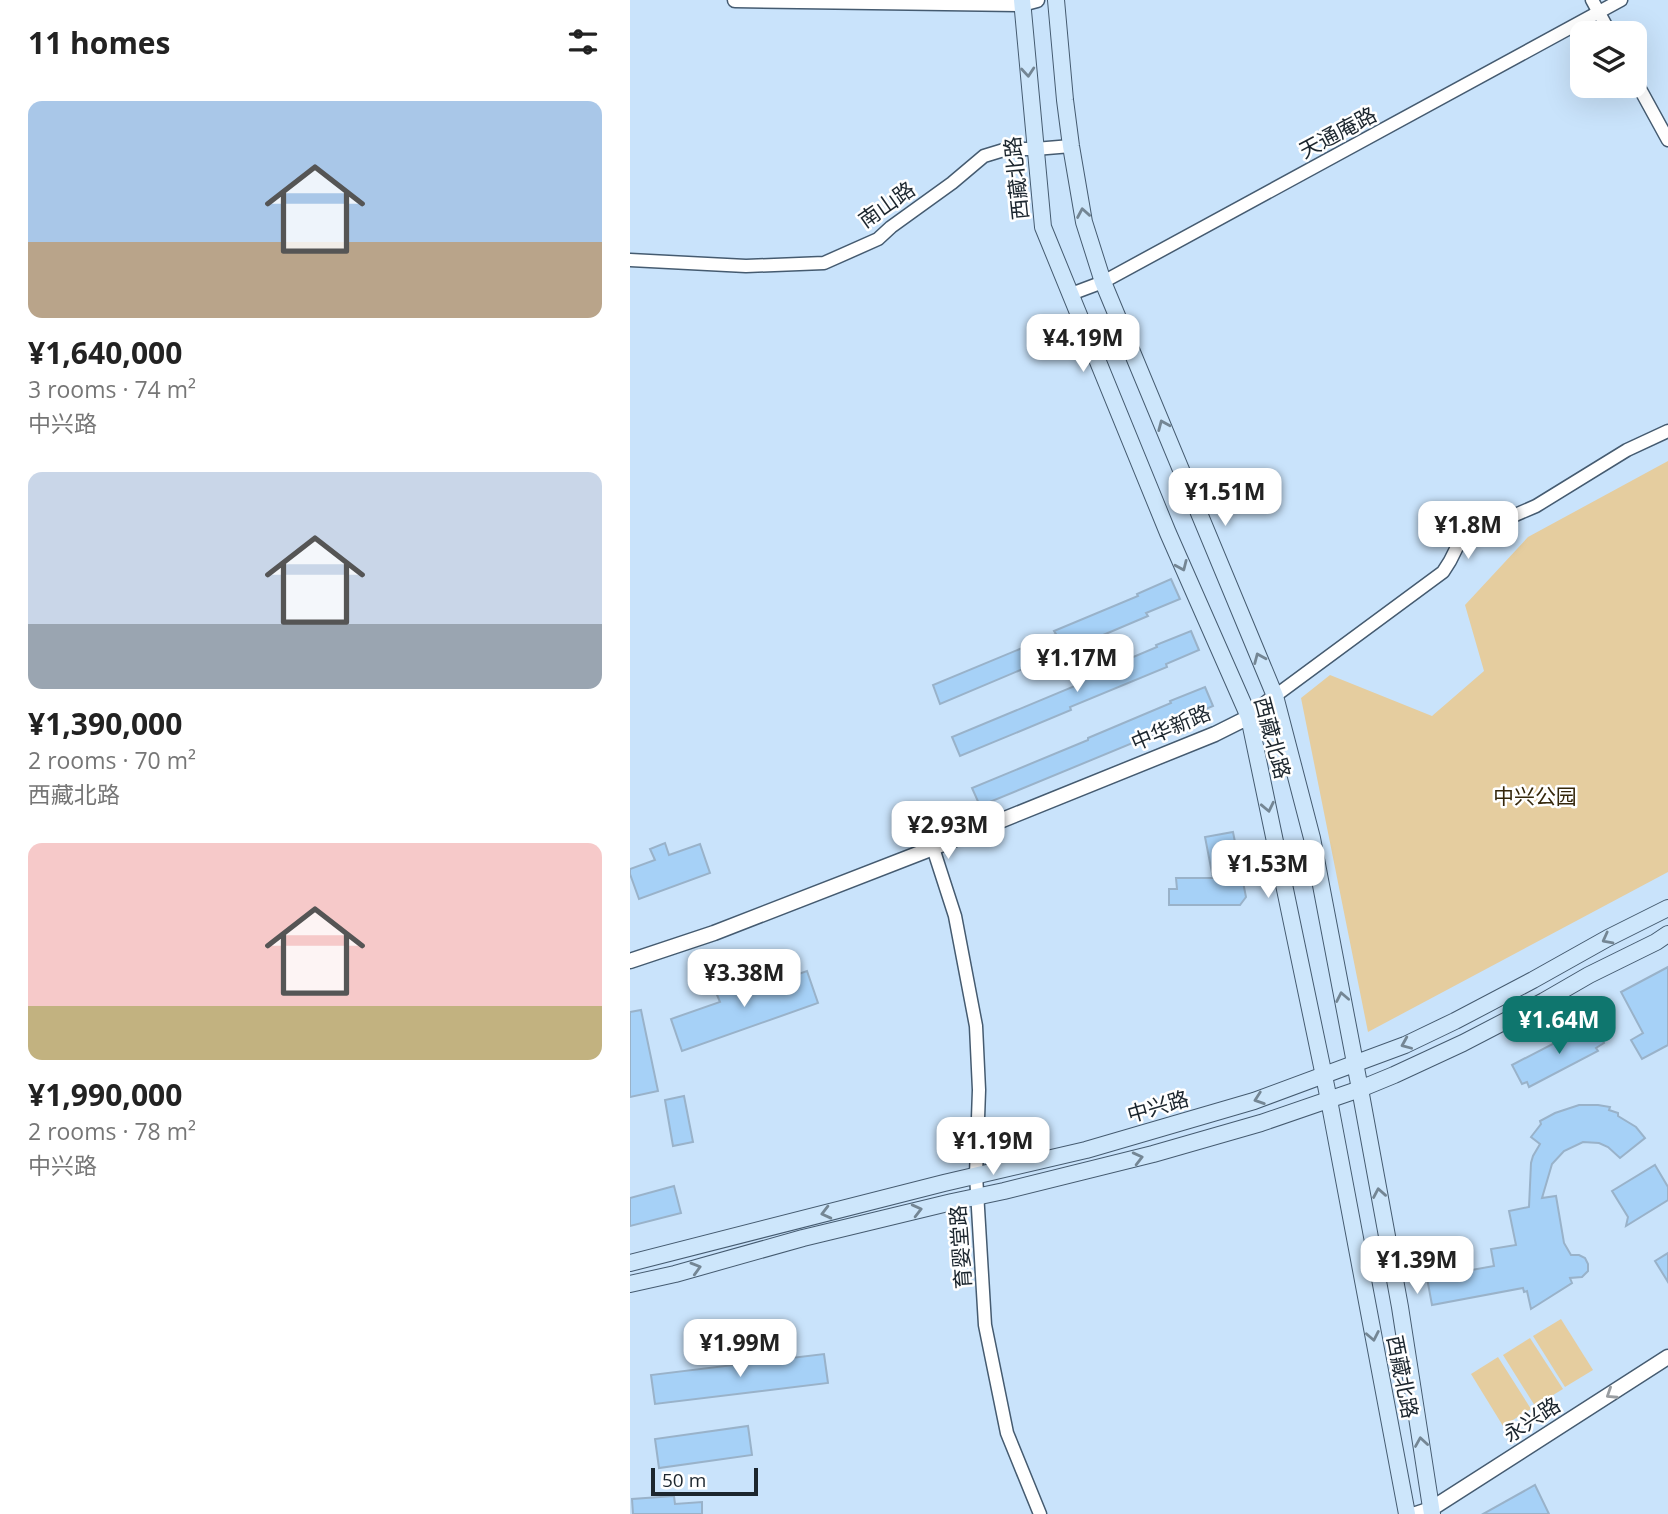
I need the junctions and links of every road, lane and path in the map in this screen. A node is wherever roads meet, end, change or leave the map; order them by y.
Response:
1 (735, 0) edge
2 (1056, 0) edge
3 (1592, 0) edge
4 (1621, 0) edge
5 (1027, 2) edge
6 (1599, 13) junction
7 (1603, 21) edge
8 (1645, 98) edge
9 (1668, 140) edge
10 (1071, 146) junction
11 (1035, 149) junction
12 (630, 260) edge
13 (1104, 282) junction
14 (1070, 294) junction
15 (1668, 431) edge
16 (1275, 696) junction
17 (1249, 717) junction
18 (933, 848) junction
19 (1668, 908) edge
20 (1668, 934) edge
21 (630, 961) edge
22 (1355, 1064) junction
23 (1324, 1076) junction
24 (1360, 1089) junction
25 (1329, 1100) junction
26 (976, 1175) junction
27 (977, 1196) junction
28 (630, 1263) edge
29 (630, 1284) edge
30 (1668, 1357) edge
31 (1426, 1512) edge
32 (1040, 1514) edge
33 (1406, 1514) edge

1 - 5 street
2 - 10 main road, 西藏北路
3 - 6 street
4 - 6 street, 天通庵路
5 -> 11 main road, 西藏北路
6 - 7 street
6 - 13 street, 天通庵路
8 - 9 street
10 - 11 street, 南山路
13 -> 10 main road, 西藏北路
11 - 12 street, 南山路
11 - 14 main road, 西藏北路
13 - 14 street, 天通庵路
16 -> 13 main road, 西藏北路
14 -> 17 main road, 西藏北路
15 - 16 street, 中华新路
16 - 17 street, 中华新路
22 -> 16 main road, 西藏北路
17 - 18 street, 中华新路
17 -> 23 main road, 西藏北路
18 - 21 street, 中华新路
18 - 26 street, 育婴堂路
19 -> 22 main road, 中兴路
20 - 24 main road, 中兴路
22 - 23 main road, 中兴路
22 - 24 main road, 西藏北路
23 - 25 main road, 西藏北路
23 -> 26 main road, 中兴路
24 - 25 main road, 中兴路
31 -> 24 main road, 西藏北路
27 -> 25 main road, 中兴路
25 -> 33 main road, 西藏北路
26 - 27 street, 育婴堂路
26 -> 28 main road, 中兴路
29 -> 27 main road, 中兴路
27 - 32 street, 育婴堂路
30 -> 31 street, 永兴路

